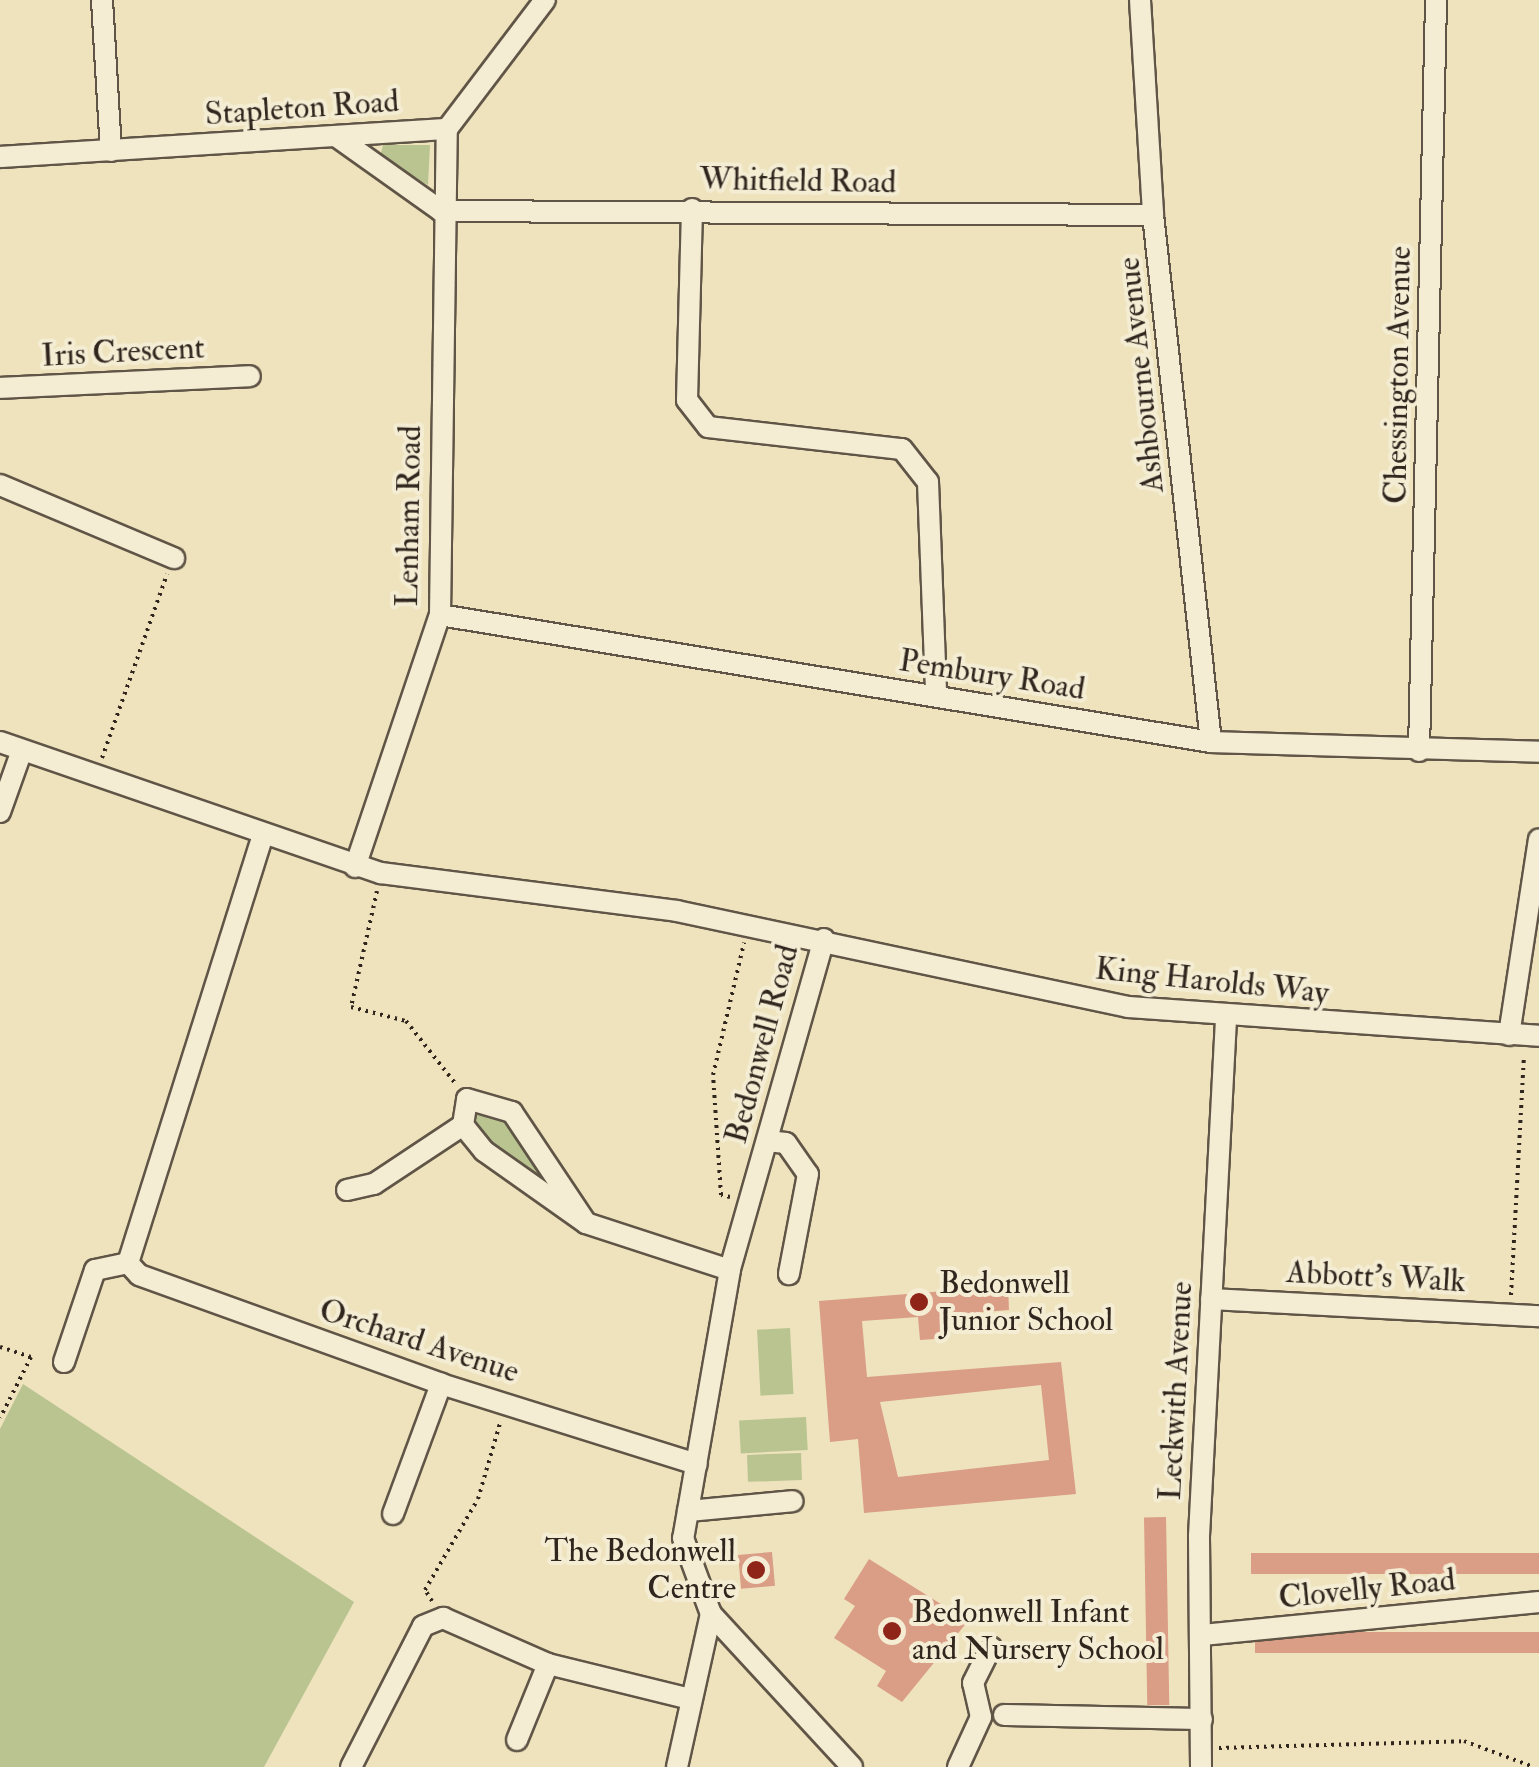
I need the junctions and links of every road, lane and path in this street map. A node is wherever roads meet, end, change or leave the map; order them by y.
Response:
1 (102, 0) edge
2 (545, 0) edge
3 (1140, 0) edge
4 (1436, 0) edge
5 (447, 128) junction
6 (337, 137) junction
7 (111, 150) junction
8 (0, 156) edge
9 (692, 209) junction
10 (441, 212) junction
11 (1153, 216) junction
12 (250, 376) dead end
13 (0, 388) edge
14 (0, 486) edge
15 (174, 558) joint
16 (440, 615) junction
17 (936, 696) junction
18 (0, 742) edge
19 (1211, 742) junction
20 (1419, 751) junction
21 (1539, 752) edge
22 (22, 754) junction
23 (94, 781) junction
24 (0, 812) edge
25 (262, 838) junction
26 (1539, 839) edge
27 (354, 867) junction
28 (381, 873) junction
29 (748, 925) junction
30 (824, 939) junction
31 (1226, 1019) junction
32 (1525, 1035) edge
33 (467, 1099) junction
34 (463, 1125) junction
35 (767, 1141) junction
36 (347, 1190) dead end
37 (750, 1201) junction
38 (586, 1224) junction
39 (128, 1263) junction
40 (730, 1270) junction
41 (789, 1274) dead end
42 (1210, 1299) junction
43 (1510, 1314) junction
44 (1539, 1316) edge
45 (0, 1347) edge
46 (64, 1362) dead end
47 (442, 1384) junction
48 (507, 1402) junction
49 (0, 1418) edge
50 (697, 1464) junction
51 (793, 1502) dead end
52 (688, 1511) junction
53 (392, 1514) dead end
54 (1539, 1602) edge
55 (711, 1614) junction
56 (443, 1618) junction
57 (1202, 1635) junction
58 (990, 1646) dead end
59 (548, 1664) junction
60 (691, 1700) junction
61 (1004, 1715) dead end
62 (1202, 1719) junction
63 (517, 1740) dead end
64 (1202, 1758) edge
65 (350, 1767) edge
66 (677, 1767) edge
67 (852, 1767) edge
68 (958, 1767) edge
69 (1534, 1767) edge

1 - 7 street
2 - 5 street, Stapleton Road
3 - 11 street, Ashbourne Avenue
4 - 20 street, Chessington Avenue
5 - 6 street, Stapleton Road
5 - 10 street, Lenham Road
6 - 7 street, Stapleton Road
6 - 10 street
7 - 8 street, Stapleton Road
9 - 10 street, Whitfield Road
9 - 11 street, Whitfield Road
9 - 17 street
10 - 16 street, Lenham Road
11 - 19 street, Ashbourne Avenue
12 - 13 street, Iris Crescent
14 - 15 street
15 - 23 path
16 - 17 street, Pembury Road
16 - 27 street, Lenham Road
17 - 19 street, Pembury Road
18 - 22 street, Bedonwell Road
19 - 20 street, Pembury Road
20 - 21 street, Pembury Road
22 - 23 street, Bedonwell Road
22 - 24 street
23 - 25 street, Bedonwell Road
25 - 27 street, Bedonwell Road
25 - 39 street
26 - 32 street
27 - 28 street, Bedonwell Road
28 - 29 street, Bedonwell Road
28 - 33 path
29 - 30 street, Bedonwell Road
29 - 37 path
30 - 31 street, King Harolds Way
30 - 35 street, Bedonwell Road
31 - 32 street, King Harolds Way
31 - 42 street, Leckwith Avenue
32 - 43 path
33 - 34 street
33 - 38 street
34 - 36 street
34 - 38 street
35 - 37 street, Bedonwell Road
35 - 41 street
37 - 40 street, Bedonwell Road
38 - 40 street
39 - 46 street
39 - 47 street, Orchard Avenue
40 - 50 street, Bedonwell Road
42 - 43 street, Abbott's Walk
42 - 57 street, Leckwith Avenue
43 - 44 street, Abbott's Walk
45 - 49 path
47 - 48 street, Orchard Avenue
47 - 53 street
48 - 50 street, Orchard Avenue
48 - 56 path
50 - 52 street, Bedonwell Road
51 - 52 street
52 - 55 street, Bedonwell Road
54 - 57 street, Clovelly Road
55 - 60 street
55 - 67 street, Bedonwell Road
56 - 59 street
56 - 65 street
57 - 62 street, Leckwith Avenue
58 - 68 street
59 - 60 street
59 - 63 street
60 - 66 street
61 - 62 street
62 - 64 street, Leckwith Avenue
64 - 69 path

